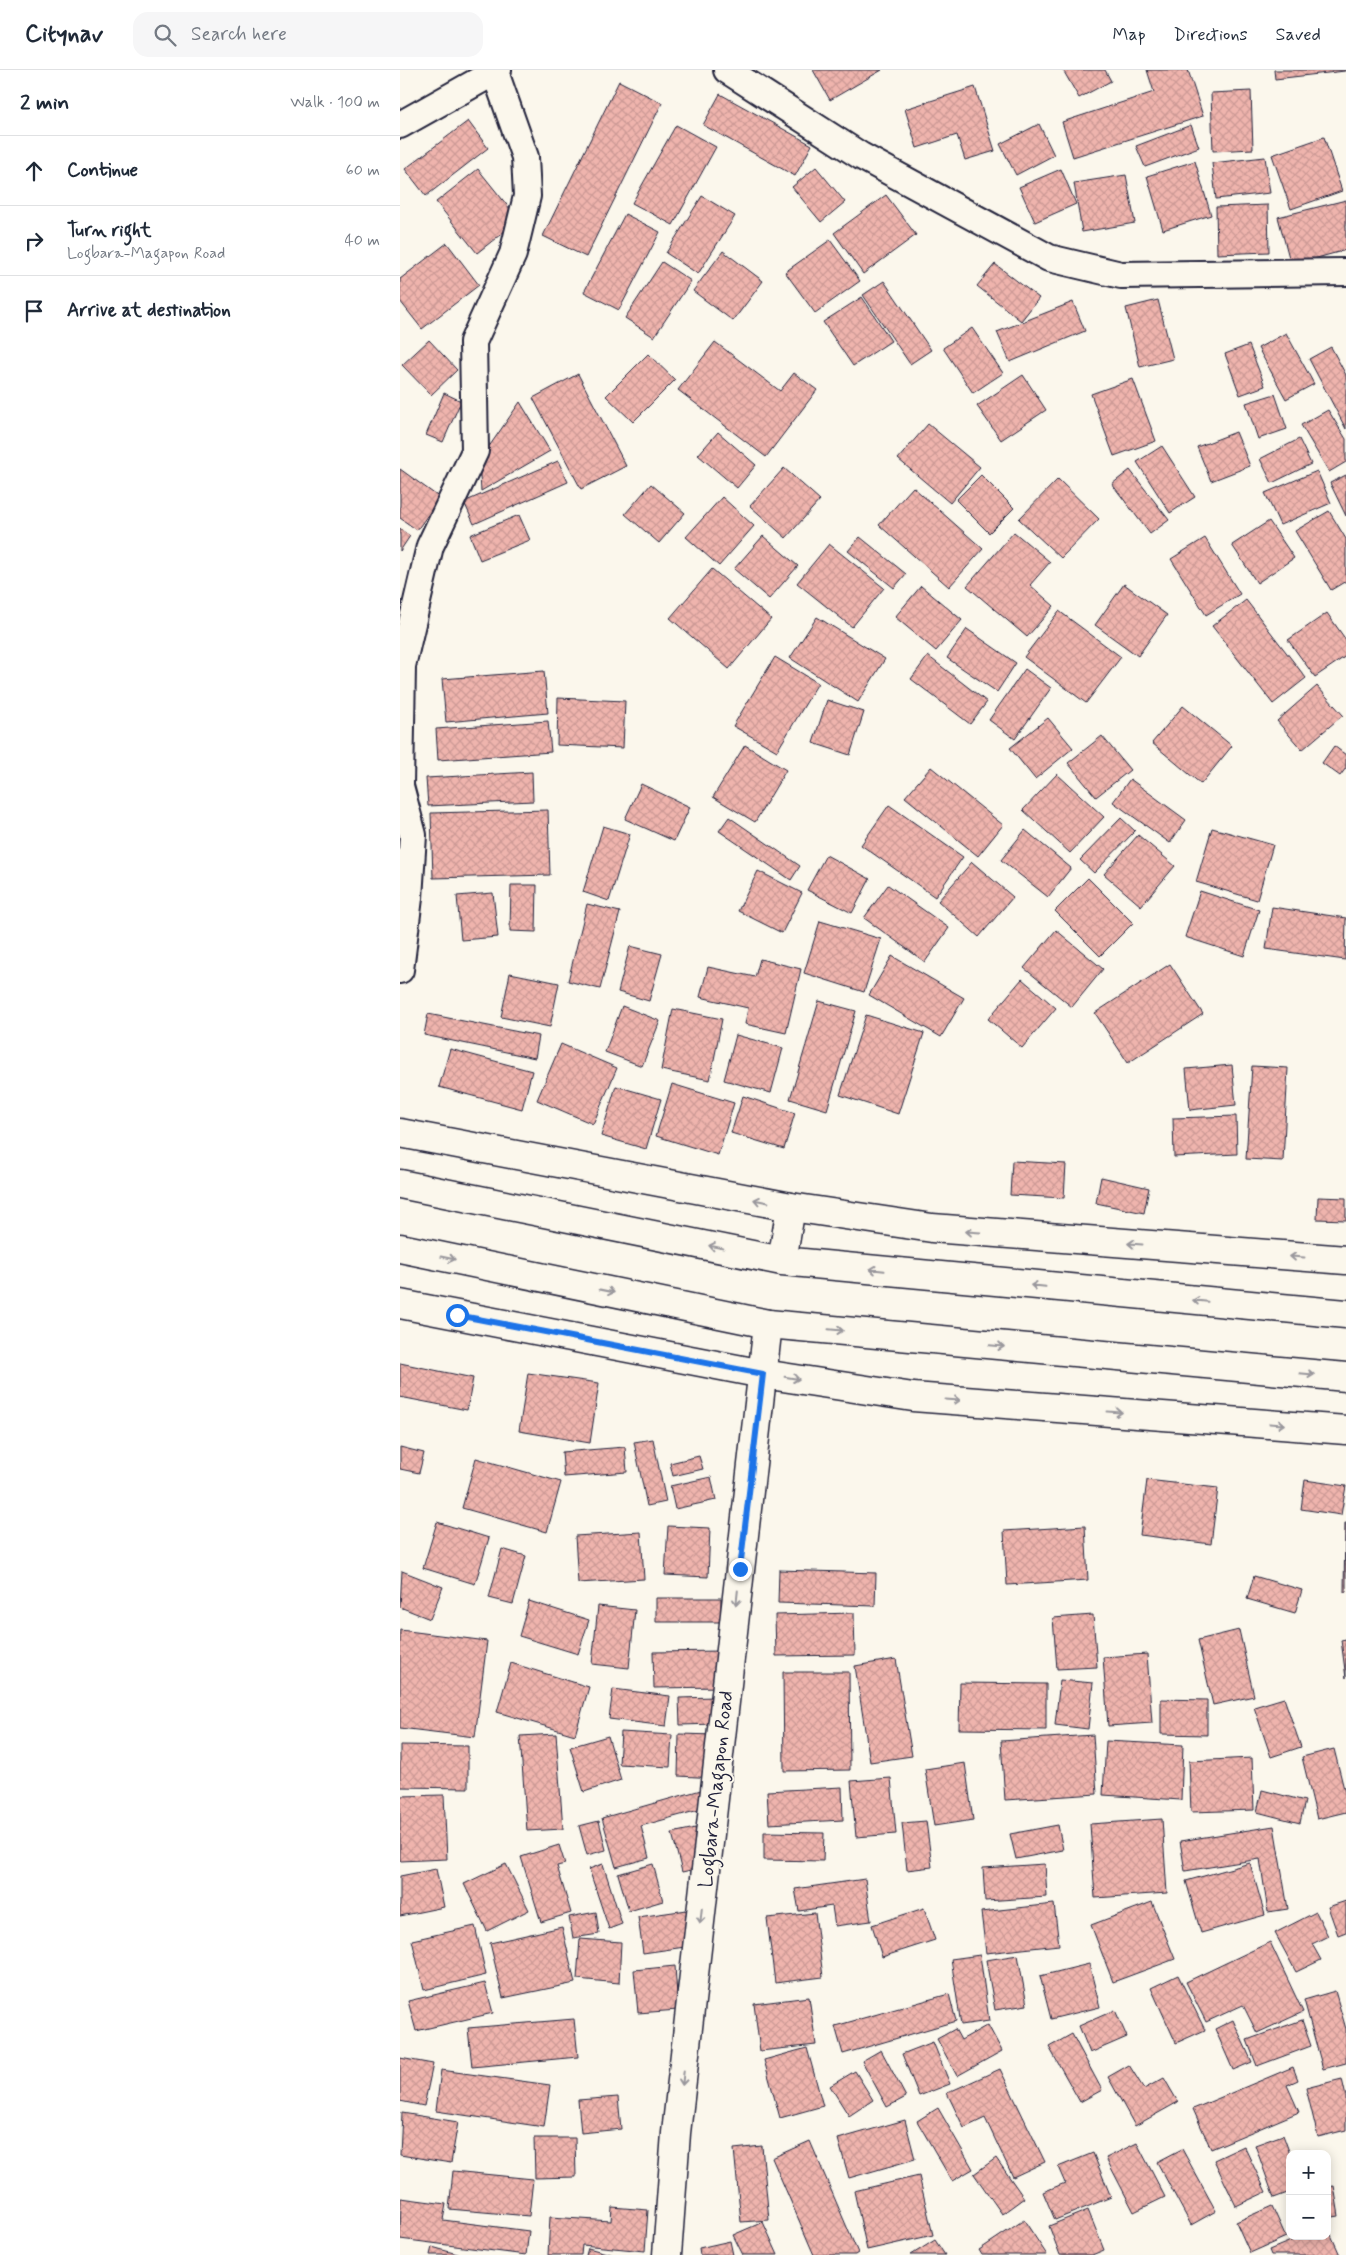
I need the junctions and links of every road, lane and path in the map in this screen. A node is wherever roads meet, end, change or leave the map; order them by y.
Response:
1 (727, 70) edge
2 (496, 71) edge
3 (400, 125) edge
4 (1346, 272) edge
5 (400, 970) edge
6 (400, 1133) edge
7 (400, 1184) edge
8 (790, 1207) junction
9 (400, 1248) edge
10 (1346, 1260) edge
11 (782, 1261) junction
12 (400, 1304) edge
13 (1346, 1314) edge
14 (768, 1324) junction
15 (763, 1374) junction
16 (1346, 1378) edge
17 (1346, 1430) edge
18 (667, 2255) edge

1 - 4 street
2 - 3 street
2 - 5 street
8 -> 6 main road
11 -> 7 main road
10 -> 8 main road
8 - 11 main road
9 -> 14 main road
13 -> 11 main road
12 - 15 main road
14 - 15 main road, Logbara-Magapon Road
14 -> 16 main road
15 -> 17 main road
15 -> 18 main road, Logbara-Magapon Road

